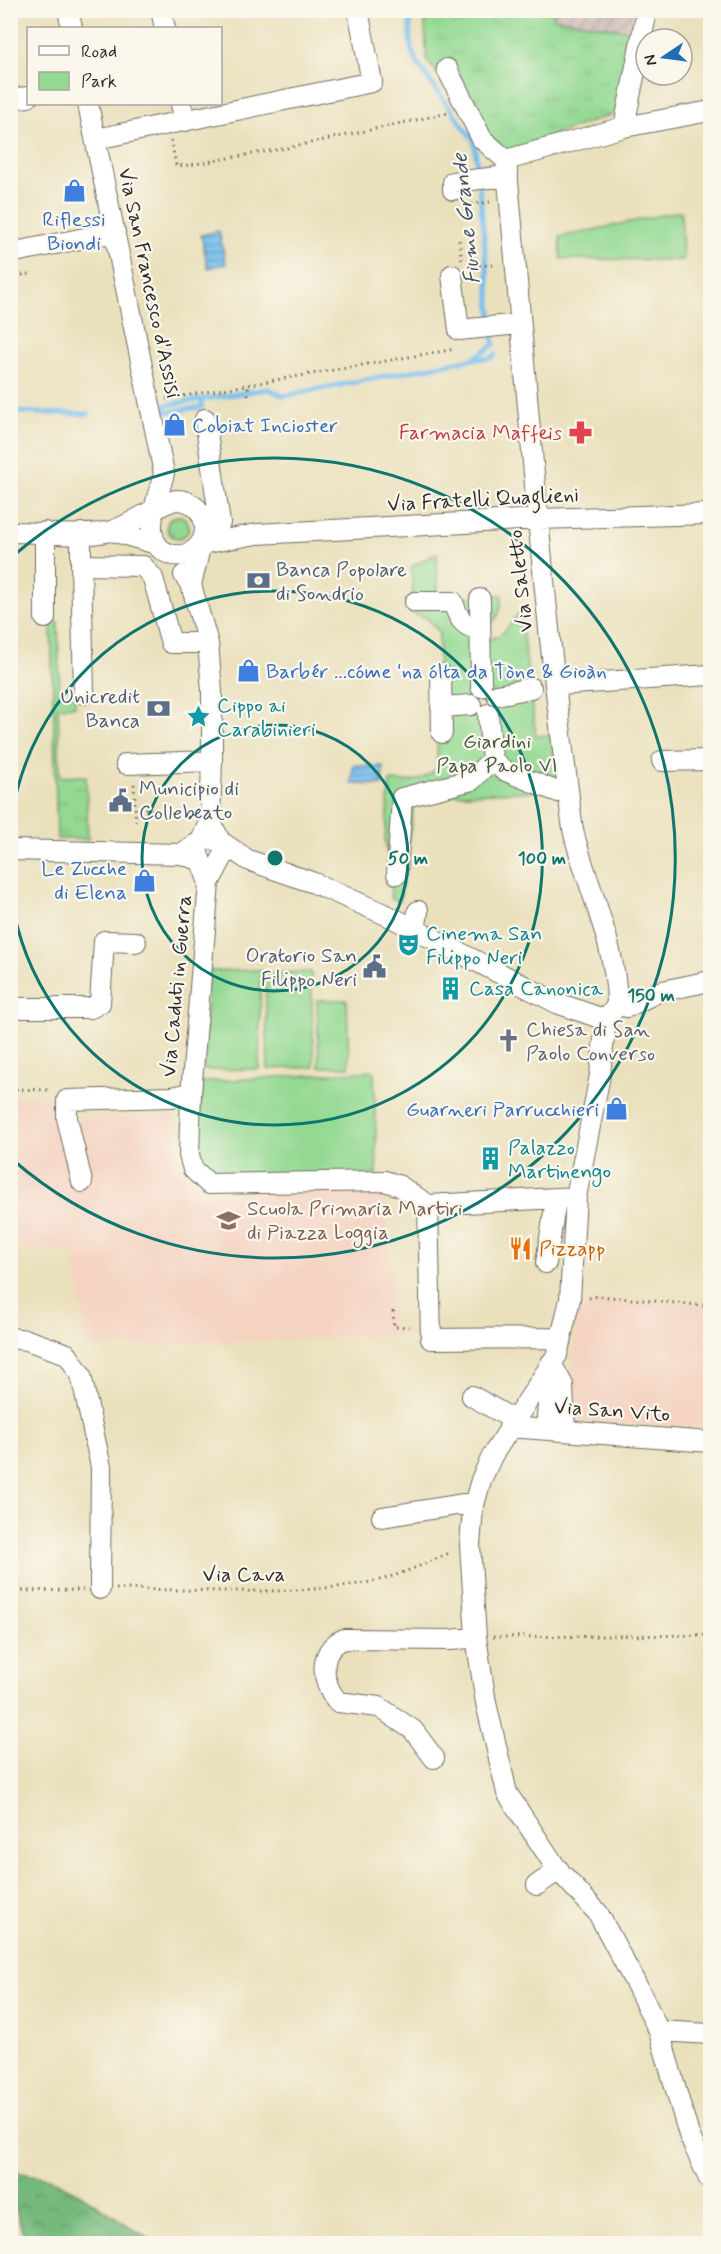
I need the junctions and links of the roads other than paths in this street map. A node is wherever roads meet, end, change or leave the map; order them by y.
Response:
1 (68, 10) edge
2 (161, 10) edge
3 (358, 10) edge
4 (647, 10) edge
5 (72, 27) edge
6 (165, 27) edge
7 (447, 69) dead end
8 (27, 98) edge
9 (10, 99) edge
10 (88, 105) edge
11 (711, 111) edge
12 (178, 120) edge
13 (624, 127) junction
14 (96, 139) junction
15 (507, 168) junction
16 (453, 190) dead end
17 (115, 232) junction
18 (10, 253) edge
19 (458, 270) road end
20 (520, 324) junction
21 (205, 419) dead end
22 (164, 473) junction
23 (195, 508) junction
24 (156, 511) junction
25 (711, 514) edge
26 (538, 519) junction
27 (220, 523) junction
28 (112, 531) junction
29 (10, 532) edge
30 (45, 532) junction
31 (81, 533) junction
32 (257, 534) junction
33 (201, 544) junction
34 (163, 550) junction
35 (81, 565) junction
36 (191, 585) junction
37 (480, 599) dead end
38 (415, 602) dead end
39 (45, 618) dead end
40 (480, 630) junction
41 (208, 643) junction
42 (441, 674) dead end
43 (711, 675) edge
44 (557, 685) junction
45 (531, 688) dead end
46 (84, 694) dead end
47 (484, 700) junction
48 (441, 707) junction
49 (442, 733) dead end
50 (492, 759) junction
51 (711, 760) edge
52 (212, 761) junction
53 (662, 761) dead end
54 (126, 764) dead end
55 (561, 790) junction
56 (10, 850) edge
57 (210, 852) junction
58 (397, 874) dead end
59 (418, 911) dead end
60 (415, 931) junction
61 (136, 942) dead end
62 (711, 981) edge
63 (10, 1008) edge
64 (611, 1012) junction
65 (191, 1093) junction
66 (82, 1182) dead end
67 (576, 1197) junction
68 (556, 1200) junction
69 (428, 1205) junction
70 (546, 1263) dead end
71 (10, 1338) edge
72 (562, 1338) junction
73 (551, 1364) junction
74 (472, 1396) dead end
75 (511, 1423) junction
76 (555, 1430) junction
77 (711, 1442) edge
78 (475, 1502) junction
79 (382, 1517) dead end
80 (100, 1589) road end
81 (476, 1637) junction
82 (434, 1758) dead end
83 (559, 1870) junction
84 (537, 1885) dead end
85 (659, 2031) junction
86 (703, 2033) edge
87 (670, 2069) junction
88 (711, 2181) edge

1 - 5 street
2 - 6 street
3 - 12 street
4 - 13 street
7 - 15 street
8 - 9 street
10 - 14 street, Via San Francesco d'Assisi
11 - 13 street
12 - 14 street
13 - 15 street
14 - 17 street, Via San Francesco d'Assisi
15 - 16 street
15 - 20 street, Via Saletto
17 - 18 street
17 - 22 street, Via San Francesco d'Assisi
19 - 20 street
20 - 26 street, Via Saletto
21 - 27 street
22 - 23 street, Via San Francesco d'Assisi
22 - 24 street, Via San Francesco d'Assisi
23 - 24 street
23 - 27 street, Via Fratelli Quaglieni
23 - 33 street
24 - 28 street
24 - 34 street, Via San Francesco d'Assisi
25 - 26 street, Via Fratelli Quaglieni
26 - 32 street, Via Fratelli Quaglieni
26 - 44 street, Via Saletto
27 - 32 street, Via Fratelli Quaglieni
28 - 31 street
28 - 34 street
29 - 30 street
30 - 31 street
30 - 39 street
31 - 35 street
32 - 33 street, Via Fratelli Quaglieni
33 - 34 street
33 - 36 street
34 - 36 street
35 - 41 street
35 - 46 street
36 - 41 street
37 - 40 street
38 - 40 street
40 - 47 street
41 - 52 street
42 - 48 street
43 - 44 street
44 - 55 street, Via Saletto
45 - 47 street
47 - 48 street
47 - 50 street
48 - 49 street
50 - 55 street
50 - 58 street
51 - 53 street
52 - 54 street
52 - 57 street
55 - 64 street, Via Saletto
56 - 57 street
57 - 60 street
57 - 65 street, Via Caduti in Guerra
59 - 60 street
60 - 64 street
61 - 63 street
62 - 64 street
64 - 67 street, Via Saletto
65 - 66 street, Via Caduti in Guerra
65 - 69 street
67 - 68 street
67 - 72 street, Via Saletto
68 - 69 street
68 - 70 street
69 - 72 street
71 - 80 street
72 - 73 street, Via Saletto
73 - 75 street, Via Saletto
73 - 76 street
74 - 75 street
75 - 76 street, Via San Vito
75 - 78 street, Via Saletto
76 - 77 street, Via San Vito
78 - 79 street
78 - 81 street, Via Saletto
81 - 82 street
81 - 83 street, Via Saletto
83 - 84 street
83 - 85 street, Via Saletto
85 - 86 street
85 - 87 street, Via Saletto
86 - 87 street
87 - 88 street, Via Saletto

